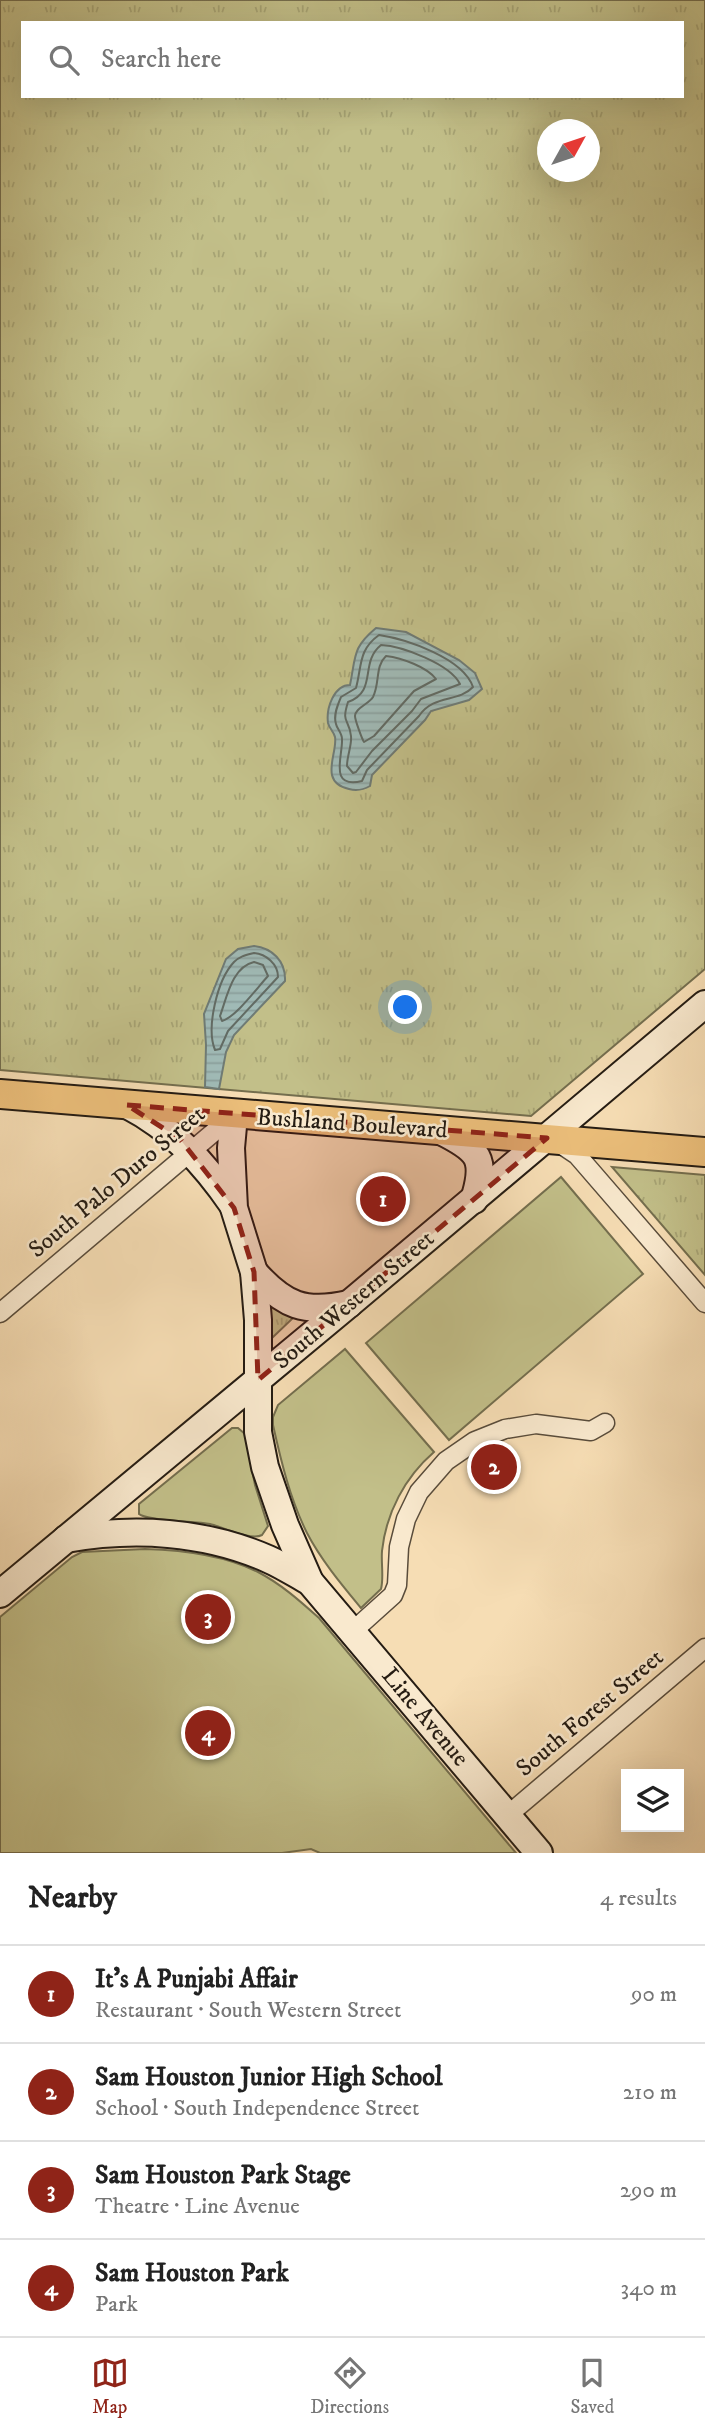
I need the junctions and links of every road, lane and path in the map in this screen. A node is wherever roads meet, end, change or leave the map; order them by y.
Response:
1 (705, 1004) edge
2 (0, 1094) edge
3 (127, 1105) junction
4 (234, 1115) junction
5 (441, 1130) junction
6 (547, 1138) junction
7 (192, 1151) junction
8 (705, 1152) edge
9 (474, 1200) junction
10 (234, 1208) junction
11 (254, 1272) junction
12 (705, 1303) edge
13 (349, 1304) junction
14 (0, 1313) edge
15 (258, 1380) junction
16 (605, 1423) dead end
17 (64, 1540) junction
18 (310, 1582) junction
19 (0, 1594) edge
20 (353, 1631) junction
21 (701, 1658) edge
22 (508, 1815) junction
23 (539, 1853) edge

1 - 6 main road, South Western Street
2 - 3 main road, Bushland Boulevard
3 - 4 main road, Bushland Boulevard
3 - 7 main road
4 - 5 main road, Bushland Boulevard
4 - 7 street, South Palo Duro Street
4 - 10 main road
5 - 6 main road, Bushland Boulevard
5 - 9 main road
6 - 8 main road, Bushland Boulevard
6 - 9 main road, South Western Street
6 - 12 street
7 - 10 main road
7 - 14 street, South Palo Duro Street
9 - 13 main road, South Western Street
10 - 11 main road
11 - 13 main road
11 - 15 main road, Line Avenue
13 - 15 main road, South Western Street
15 - 17 main road, South Western Street
15 - 18 main road, Line Avenue
16 - 20 street
17 - 18 main road, Line Avenue
17 - 19 main road, South Western Street
18 - 20 main road, Line Avenue
20 - 22 main road, Line Avenue
21 - 22 street, South Forest Street
22 - 23 main road, Line Avenue

